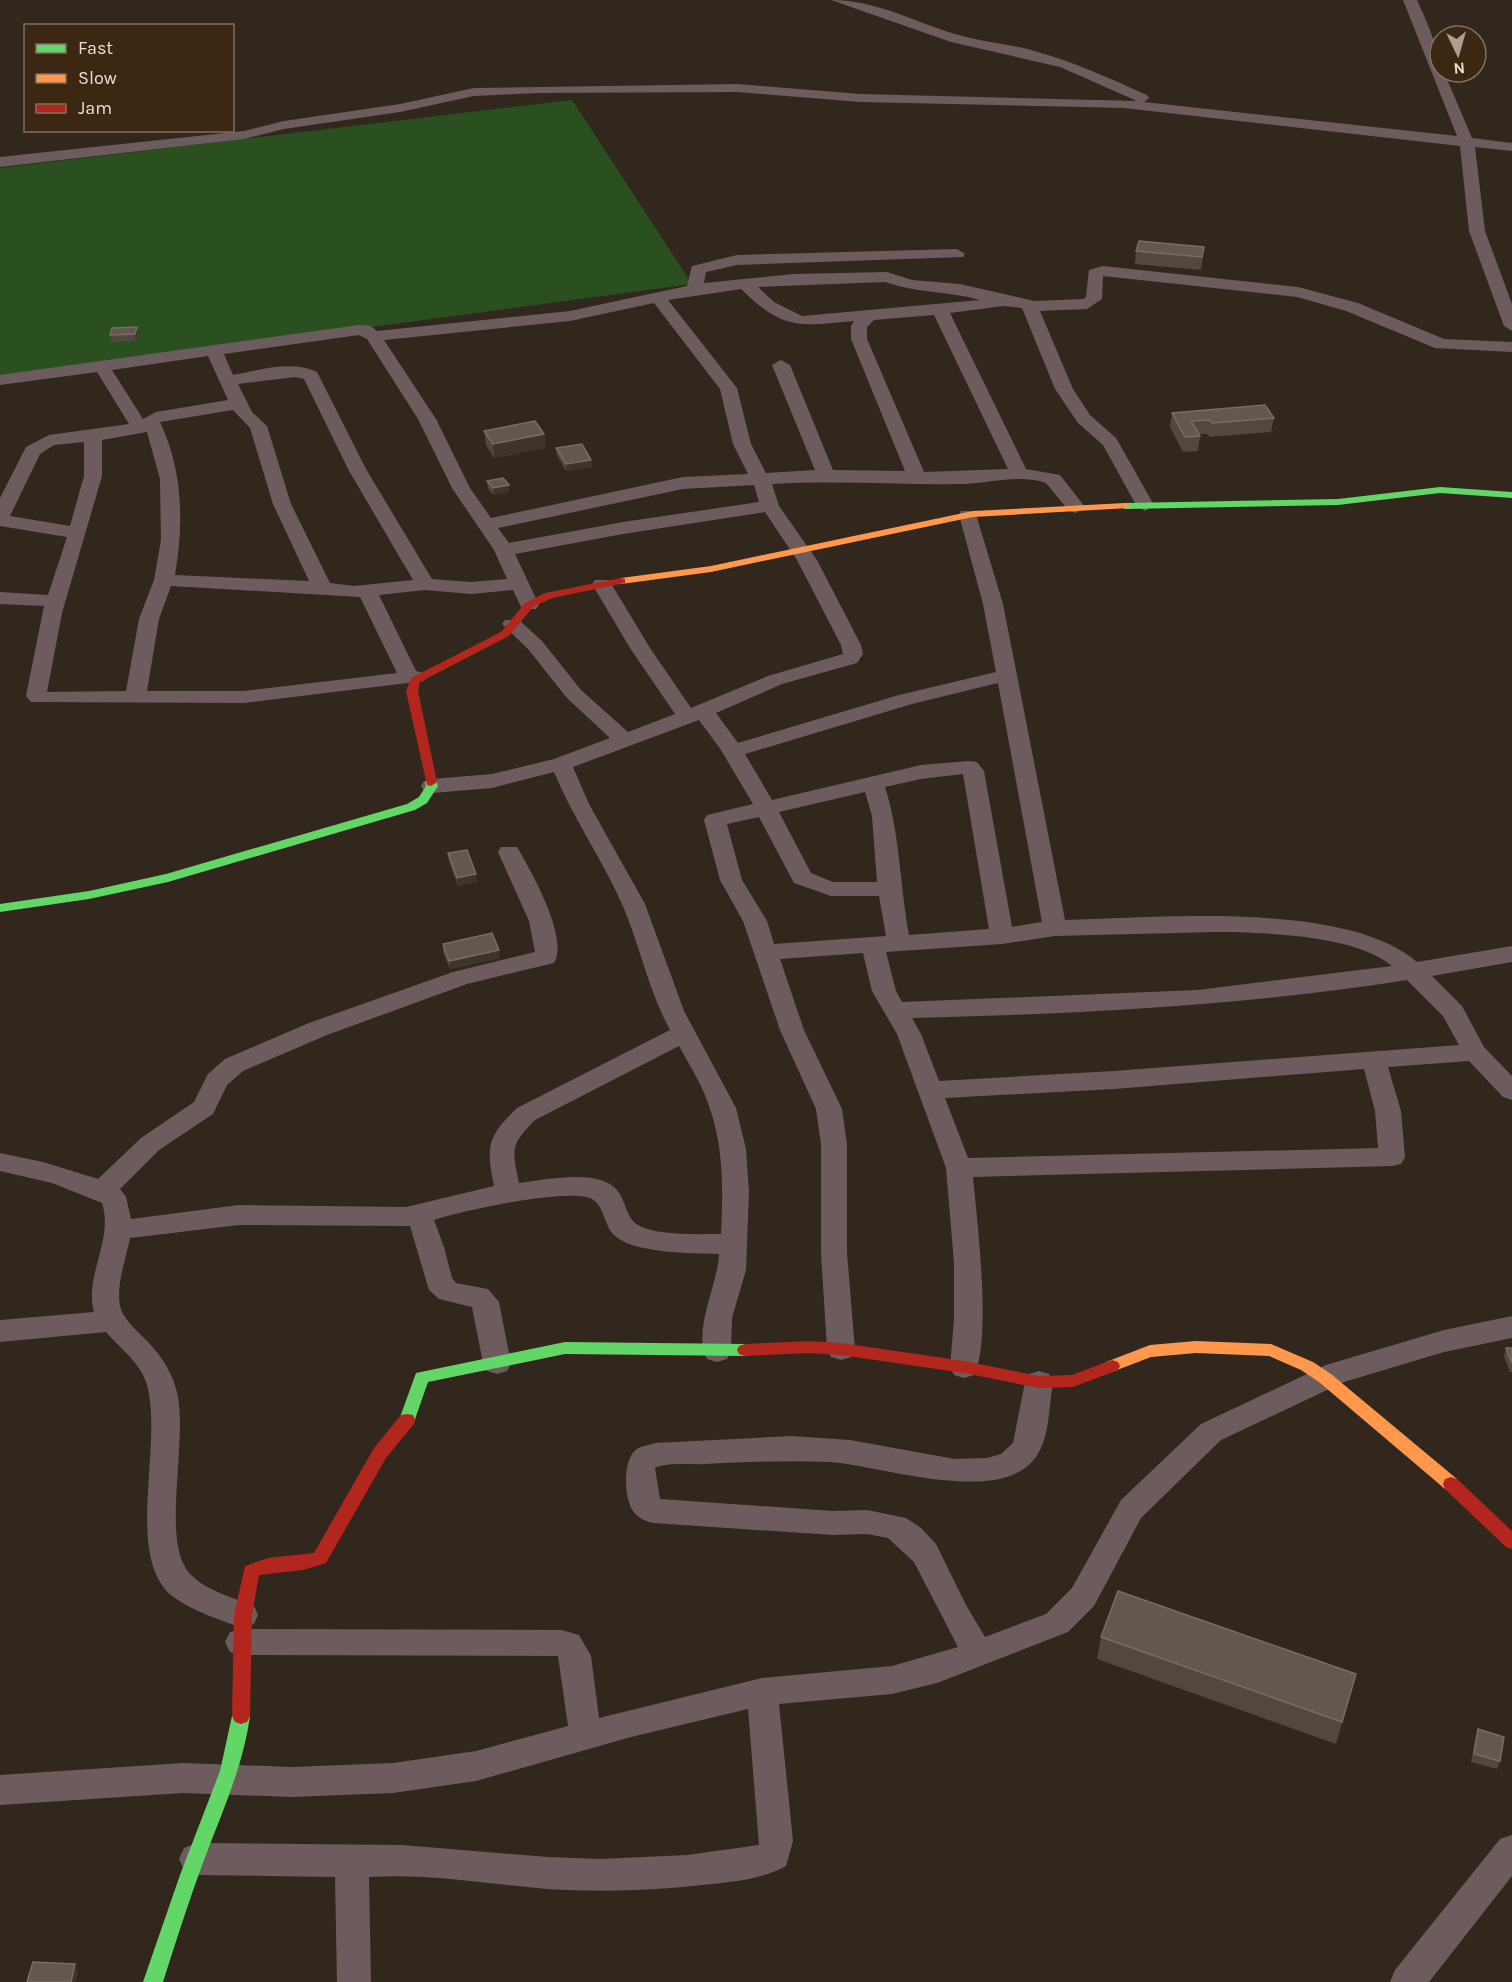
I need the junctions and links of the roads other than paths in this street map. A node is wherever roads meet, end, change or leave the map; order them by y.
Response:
1 (838, 0) edge
2 (1410, 0) edge
3 (1202, 115) junction
4 (1467, 143) junction
5 (1512, 147) edge
6 (0, 162) edge
7 (957, 254) dead end
8 (745, 284) junction
9 (695, 289) junction
10 (1505, 292) edge
11 (658, 297) junction
12 (1004, 301) junction
13 (1030, 306) junction
14 (940, 309) junction
15 (869, 315) junction
16 (1512, 326) edge
17 (373, 336) junction
18 (1512, 347) edge
19 (214, 351) junction
20 (101, 365) junction
21 (781, 365) dead end
22 (0, 380) edge
23 (228, 381) junction
24 (238, 404) junction
25 (146, 426) junction
26 (93, 436) junction
27 (1019, 474) junction
28 (826, 475) junction
29 (917, 477) junction
30 (762, 481) junction
31 (1512, 495) edge
32 (1145, 505) junction
33 (770, 506) junction
34 (1076, 507) junction
35 (968, 515) junction
36 (0, 519) edge
37 (486, 525) junction
38 (78, 533) junction
39 (504, 550) junction
40 (801, 551) junction
41 (164, 580) junction
42 (425, 584) junction
43 (520, 584) junction
44 (602, 585) junction
45 (322, 588) junction
46 (367, 591) junction
47 (0, 598) edge
48 (54, 601) junction
49 (529, 605) junction
50 (512, 624) junction
51 (1008, 675) junction
52 (413, 677) junction
53 (135, 698) junction
54 (695, 714) junction
55 (624, 740) junction
56 (731, 752) junction
57 (561, 764) junction
58 (873, 784) junction
59 (432, 786) junction
60 (767, 808) junction
61 (509, 852) dead end
62 (889, 889) junction
63 (0, 908) edge
64 (1055, 928) junction
65 (1002, 936) junction
66 (899, 942) junction
67 (873, 945) junction
68 (766, 952) junction
69 (1512, 954) edge
70 (1414, 972) junction
71 (895, 1010) junction
72 (684, 1033) junction
73 (1475, 1052) junction
74 (1374, 1060) junction
75 (931, 1090) junction
76 (1512, 1091) edge
77 (0, 1162) edge
78 (959, 1168) junction
79 (102, 1191) junction
80 (508, 1192) junction
81 (419, 1215) junction
82 (119, 1230) junction
83 (733, 1245) junction
84 (110, 1321) junction
85 (1512, 1327) edge
86 (0, 1331) edge
87 (841, 1349) junction
88 (717, 1351) junction
89 (497, 1363) junction
90 (964, 1367) junction
91 (1325, 1378) junction
92 (1039, 1382) junction
93 (1512, 1542) edge
94 (242, 1628) junction
95 (978, 1652) junction
96 (762, 1692) junction
97 (585, 1735) junction
98 (227, 1780) junction
99 (0, 1790) edge
100 (1512, 1850) edge
101 (196, 1859) junction
102 (351, 1862) junction
103 (153, 1982) edge
104 (354, 1982) edge
105 (1407, 1982) edge

1 - 3 street
2 - 4 street
3 - 4 street
3 - 6 street
4 - 5 street
4 - 10 street
7 - 9 street
8 - 9 street
8 - 12 street
8 - 15 street
9 - 11 street
10 - 16 street
11 - 17 street
11 - 30 street
12 - 13 street
12 - 14 street
13 - 18 street
13 - 32 street
14 - 15 street
14 - 27 street
15 - 29 street
17 - 19 street
17 - 37 street
19 - 20 street
19 - 23 street
20 - 22 street
20 - 25 street
21 - 28 street
23 - 24 street
23 - 42 street
24 - 25 street
24 - 45 street
25 - 26 street
25 - 41 street
26 - 36 street
26 - 38 street
27 - 29 street
27 - 34 street
28 - 29 street
28 - 30 street
30 - 33 street
30 - 37 street
31 - 32 street
32 - 34 street
33 - 39 street
33 - 40 street
34 - 35 street
35 - 40 street
35 - 51 street
36 - 38 street
37 - 39 street
38 - 48 street
39 - 43 street
40 - 44 street
40 - 54 street
41 - 45 street
41 - 53 street
42 - 43 street
42 - 46 street
43 - 49 street
44 - 49 street
44 - 54 street
45 - 46 street
46 - 52 street
47 - 48 street
48 - 53 street
49 - 50 street
50 - 52 street
50 - 55 street
51 - 56 street
51 - 64 street
52 - 53 street
52 - 59 street
54 - 55 street
54 - 56 street
55 - 57 street
56 - 60 street
57 - 59 street
57 - 72 street
58 - 60 street
58 - 62 street
58 - 65 street
59 - 63 street
60 - 62 street
60 - 68 street
61 - 79 street
62 - 66 street
64 - 65 street
64 - 70 street
65 - 66 street
66 - 67 street
67 - 68 street
67 - 71 street
68 - 87 street
69 - 70 street
70 - 71 street
70 - 73 street
71 - 75 street
72 - 80 street
72 - 83 street
73 - 74 street
73 - 76 street
74 - 75 street
74 - 78 street
75 - 78 street
77 - 79 street
78 - 90 street
79 - 82 street
80 - 81 street
80 - 83 street
81 - 82 street
81 - 89 street
82 - 84 street
83 - 88 street
84 - 86 street
84 - 94 street
85 - 91 street
87 - 88 street
87 - 90 street
88 - 89 street
89 - 94 street
90 - 92 street
91 - 92 street
91 - 93 street
91 - 95 street
92 - 95 street
94 - 97 street
94 - 98 street
95 - 96 street
96 - 97 street
96 - 102 street
97 - 98 street
98 - 99 street
98 - 101 street
100 - 105 street
101 - 102 street
101 - 103 street
102 - 104 street

